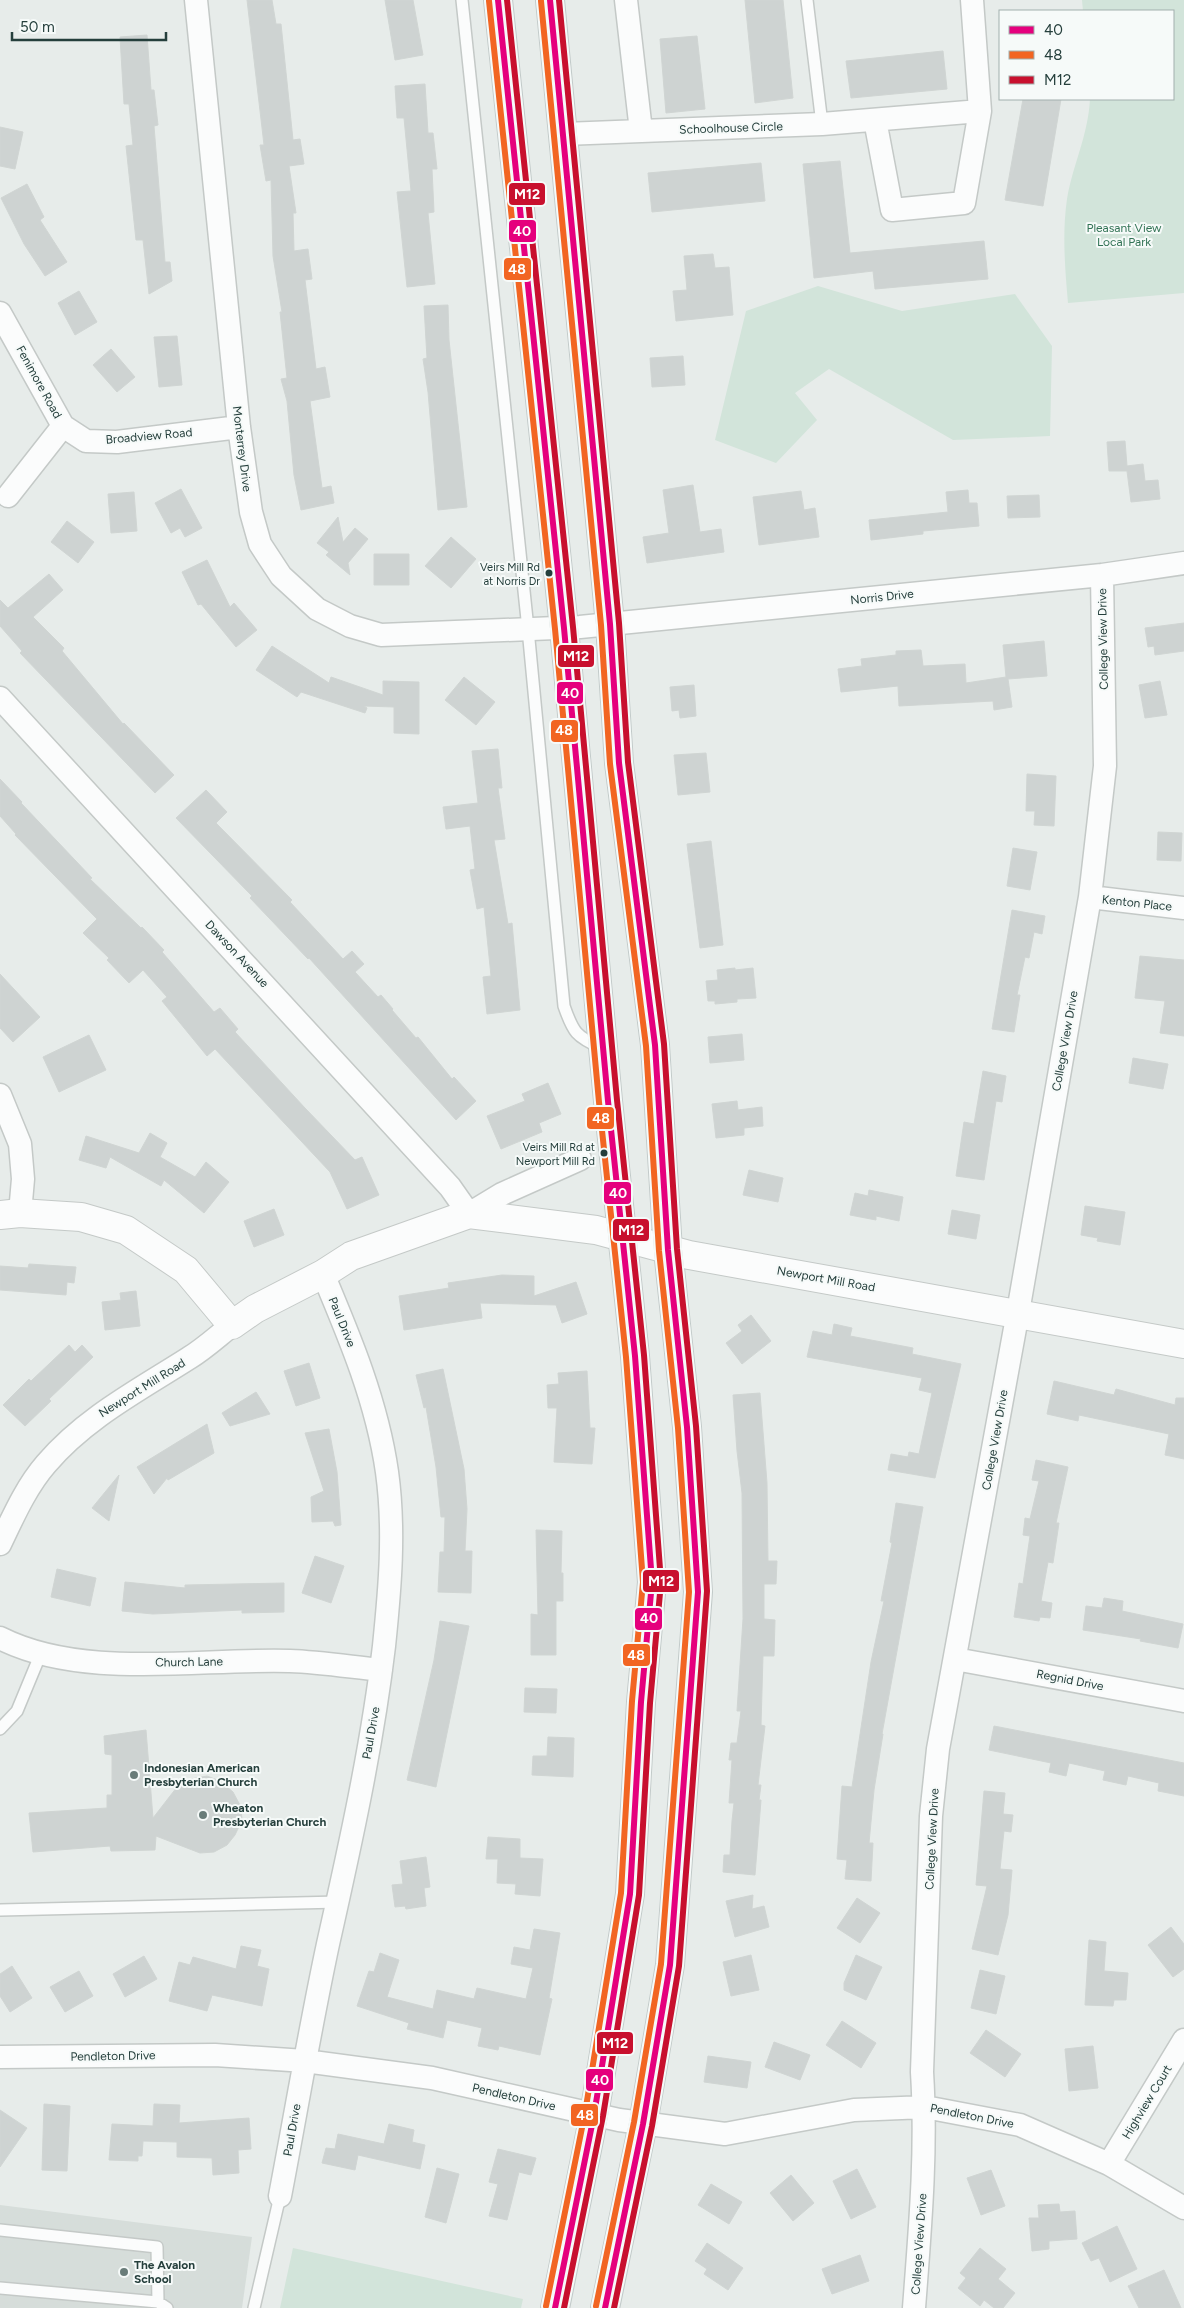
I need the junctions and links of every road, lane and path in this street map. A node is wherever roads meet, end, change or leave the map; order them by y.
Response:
1 (196, 0) edge
2 (462, 0) edge
3 (498, 0) edge
4 (550, 0) edge
5 (626, 0) edge
6 (807, 0) edge
7 (972, 0) edge
8 (980, 111) junction
9 (875, 120) junction
10 (822, 124) junction
11 (641, 131) junction
12 (564, 134) junction
13 (0, 313) edge
14 (63, 426) junction
15 (239, 427) junction
16 (8, 496) dead end
17 (1184, 563) edge
18 (1102, 575) junction
19 (610, 624) junction
20 (572, 627) junction
21 (528, 629) junction
22 (0, 698) edge
23 (1090, 897) junction
24 (1184, 908) edge
25 (603, 1049) junction
26 (0, 1095) edge
27 (580, 1159) dead end
28 (10, 1214) edge
29 (469, 1214) junction
30 (622, 1236) junction
31 (668, 1250) junction
32 (323, 1274) junction
33 (1018, 1312) junction
34 (232, 1325) junction
35 (1184, 1344) edge
36 (9, 1504) edge
37 (0, 1544) edge
38 (0, 1638) edge
39 (41, 1652) junction
40 (955, 1659) junction
41 (381, 1670) junction
42 (1184, 1701) edge
43 (0, 1729) edge
44 (339, 1902) junction
45 (0, 1910) edge
46 (1184, 2040) edge
47 (0, 2057) edge
48 (305, 2061) junction
49 (925, 2107) junction
50 (594, 2115) junction
51 (643, 2124) junction
52 (1110, 2164) junction
53 (280, 2196) joint
54 (1184, 2208) edge
55 (0, 2230) edge
56 (0, 2288) edge
57 (162, 2305) edge
58 (254, 2308) edge
59 (555, 2308) edge
60 (605, 2308) edge
61 (914, 2308) edge

1 - 15 street, Monterrey Drive
2 - 21 lane
3 - 20 main road
4 - 12 main road
5 - 11 street
6 - 10 lane
7 - 8 street
8 - 9 street, Schoolhouse Circle
8 - 9 street
9 - 10 street, Schoolhouse Circle
10 - 11 street, Schoolhouse Circle
11 - 12 street, Schoolhouse Circle
12 - 19 main road
13 - 14 street, Fenimore Road
14 - 15 street, Broadview Road
14 - 16 street
15 - 21 street, Monterrey Drive
17 - 18 street, Norris Drive
18 - 19 street, Norris Drive
18 - 23 street, College View Drive
19 - 20 street, Norris Drive
19 - 31 main road
20 - 21 street, Monterrey Drive
20 - 25 main road
21 - 25 lane
22 - 29 street, Dawson Avenue
23 - 24 street, Kenton Place
23 - 33 street, College View Drive
25 - 30 main road
26 - 28 street
27 - 29 street, Newport Mill Road
28 - 34 street
29 - 30 street, Newport Mill Road
29 - 32 street, Newport Mill Road
30 - 31 street, Newport Mill Road
30 - 50 main road
31 - 33 street, Newport Mill Road
31 - 51 main road
32 - 34 street, Newport Mill Road
32 - 41 street, Paul Drive
33 - 35 street, Newport Mill Road
33 - 40 street, College View Drive
34 - 36 street, Newport Mill Road
36 - 37 street, Newport Mill Road
38 - 39 street, Church Lane
39 - 41 street, Church Lane
39 - 43 lane
40 - 42 street, Regnid Drive
40 - 49 street, College View Drive
41 - 44 street, Paul Drive
44 - 45 lane
44 - 48 street, Paul Drive
46 - 52 street, Highview Court
47 - 48 street, Pendleton Drive
48 - 50 street, Pendleton Drive
48 - 53 street, Paul Drive
49 - 51 street, Pendleton Drive
49 - 52 street, Pendleton Drive
49 - 61 street, College View Drive
50 - 51 street, Pendleton Drive
50 - 59 main road
51 - 60 main road
52 - 54 street, Pendleton Drive
53 - 58 lane
55 - 57 lane
56 - 57 lane

